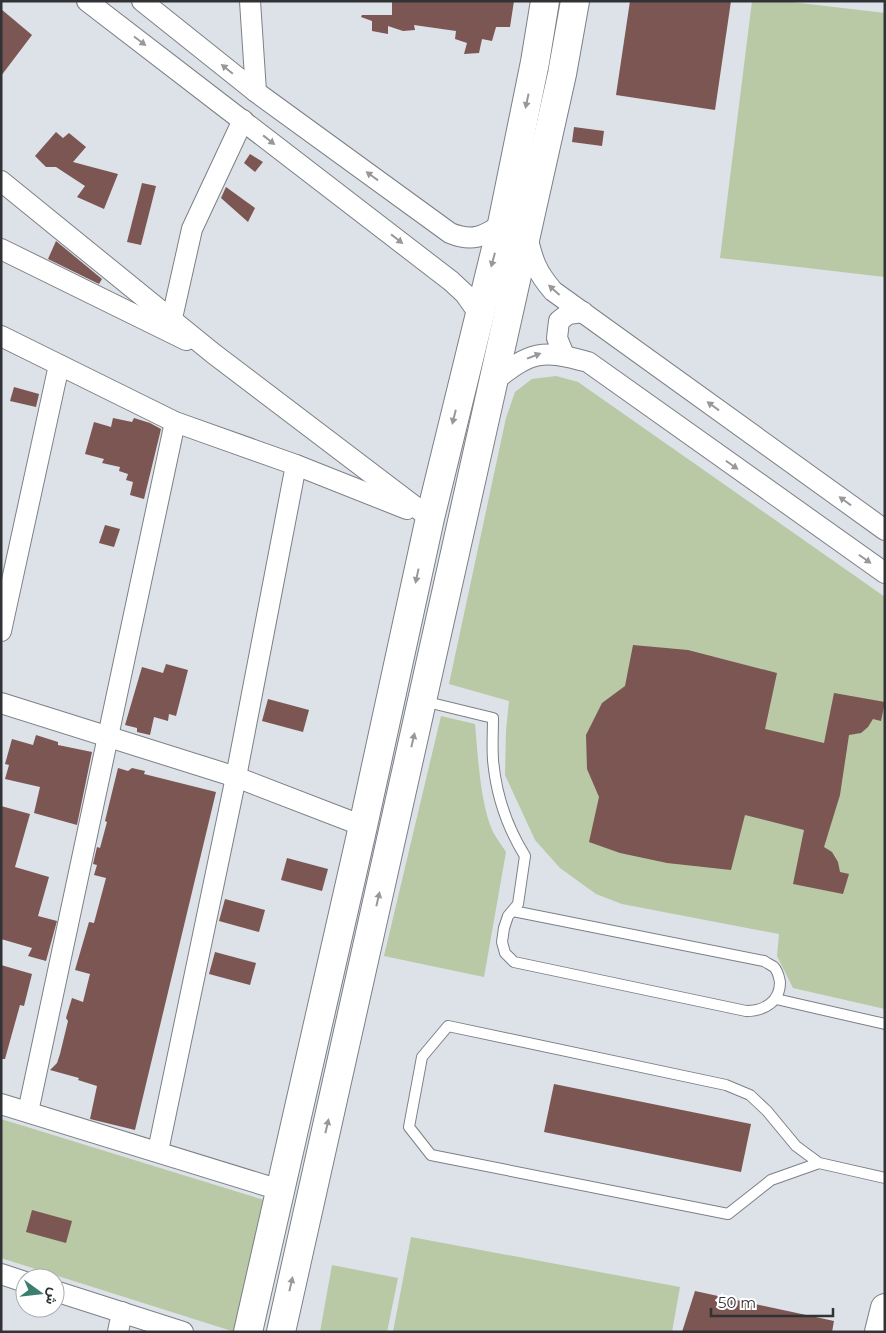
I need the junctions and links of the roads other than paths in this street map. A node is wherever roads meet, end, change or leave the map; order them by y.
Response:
1 (87, 1) edge
2 (142, 1) edge
3 (250, 1) edge
4 (545, 5) edge
5 (110, 9) edge
6 (574, 9) edge
7 (535, 62) junction
8 (562, 74) junction
9 (256, 92) junction
10 (243, 120) junction
11 (1, 180) edge
12 (502, 224) junction
13 (526, 235) junction
14 (1, 249) edge
15 (583, 312) junction
16 (479, 314) junction
17 (172, 318) junction
18 (1, 336) edge
19 (214, 354) junction
20 (564, 355) junction
21 (59, 366) junction
22 (493, 382) junction
23 (175, 422) junction
24 (296, 465) junction
25 (430, 518) junction
26 (885, 530) edge
27 (885, 573) edge
28 (1, 631) edge
29 (422, 700) junction
30 (1, 703) edge
31 (108, 736) junction
32 (236, 777) junction
33 (363, 826) junction
34 (513, 911) junction
35 (343, 915) junction
36 (372, 925) junction
37 (332, 963) junction
38 (361, 974) junction
39 (776, 1000) junction
40 (885, 1024) edge
41 (1, 1104) edge
42 (28, 1112) junction
43 (158, 1151) junction
44 (819, 1162) junction
45 (885, 1178) edge
46 (280, 1190) junction
47 (1, 1274) edge
48 (15, 1279) edge
49 (65, 1296) edge
50 (885, 1308) edge
51 (120, 1322) edge
52 (183, 1332) edge
53 (248, 1332) edge
54 (281, 1332) edge
55 (879, 1332) edge

1 - 5 street
9 -> 2 street
3 - 9 street
4 - 6 street
4 - 7 street
5 -> 10 street
6 - 8 street
7 - 8 street
7 -> 12 street
8 - 13 street
12 -> 9 street
10 -> 16 street
10 - 17 street
11 - 17 street
12 -> 16 street
15 -> 13 street
13 - 22 street
14 - 19 street
15 - 20 street
26 -> 15 street
16 -> 25 street
17 - 19 street
18 - 21 street
19 - 25 street
22 -> 20 street
20 -> 27 street
21 - 23 street
21 - 28 street
22 - 29 street
23 - 24 street
23 - 31 street
24 - 25 street
24 - 32 street
25 -> 33 street
29 - 34 lane
36 -> 29 street
30 - 31 street
31 - 32 street
31 - 42 street
32 - 33 street
32 - 43 street
33 - 35 street
34 - 39 lane
34 - 39 lane
35 - 36 street
35 - 37 street
36 - 38 street
37 - 38 street
37 - 46 street
54 -> 38 street
39 - 40 lane
41 - 42 street
42 - 43 street
43 - 46 street
44 - 44 lane
44 - 45 lane
46 - 53 street
47 - 48 street
49 - 51 street
50 - 55 street
51 - 52 street

